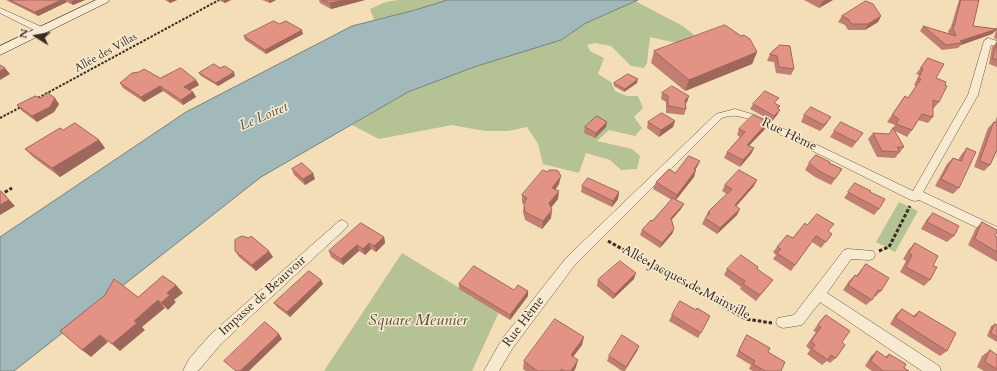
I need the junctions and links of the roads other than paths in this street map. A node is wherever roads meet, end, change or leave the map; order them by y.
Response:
1 (104, 0) edge
2 (0, 10) edge
3 (41, 30) junction
4 (997, 44) edge
5 (0, 51) edge
6 (916, 195) junction
7 (342, 224) dead end
8 (997, 232) edge
9 (869, 255) road end
10 (819, 294) junction
11 (782, 322) road end
12 (190, 371) edge
13 (491, 371) edge
14 (934, 371) edge

1 - 3 street
2 - 3 street
3 - 5 street
4 - 6 street
6 - 8 street, Rue Hème
6 - 13 street, Rue Hème
7 - 12 street, Impasse de Beauvoir
9 - 10 street
10 - 11 street
10 - 14 street

